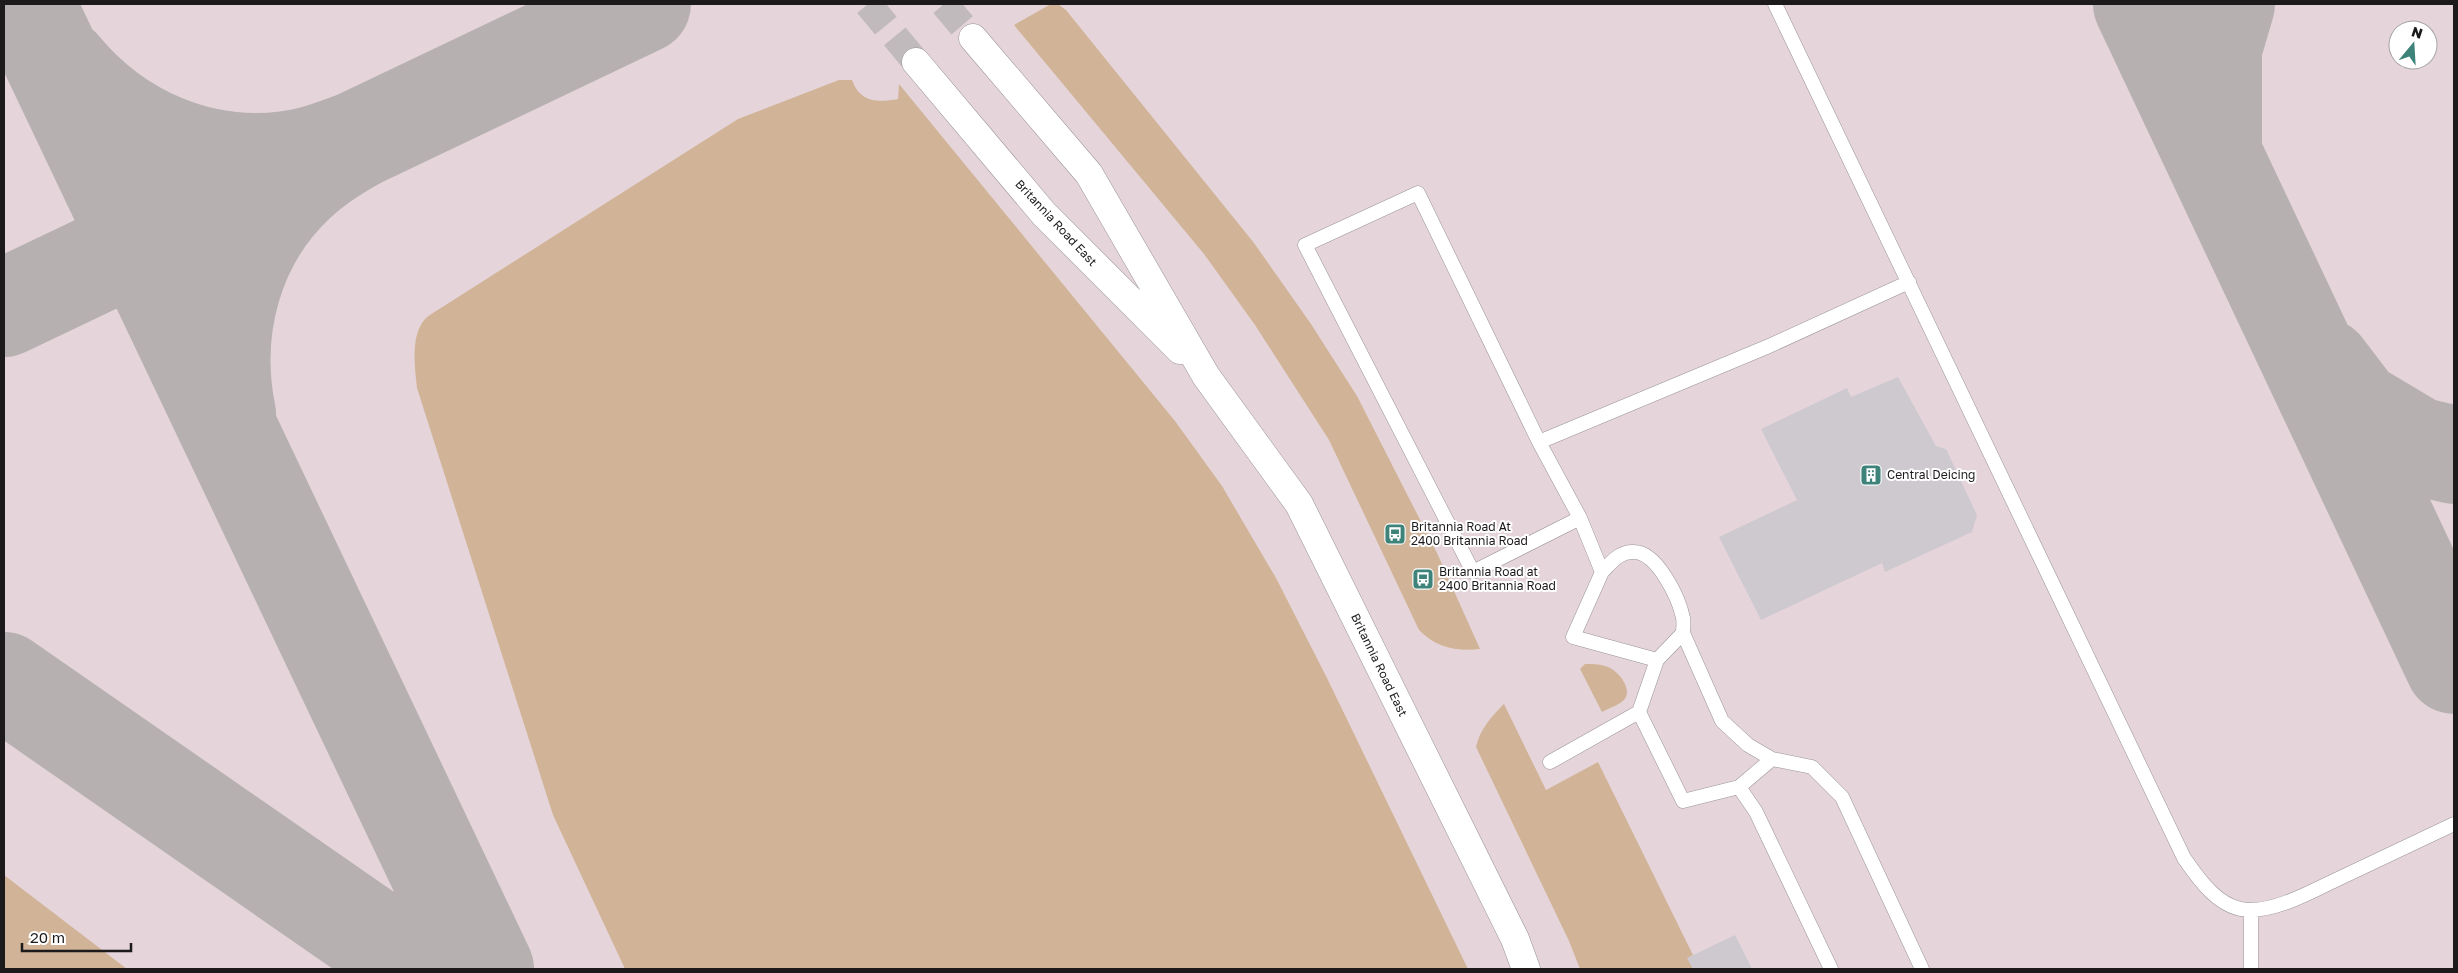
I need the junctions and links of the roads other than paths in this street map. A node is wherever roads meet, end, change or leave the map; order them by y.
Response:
1 (1776, 4) edge
2 (973, 38) tunnel mouth
3 (916, 62) tunnel mouth
4 (1909, 282) junction
5 (1206, 376) junction
6 (1539, 442) junction
7 (1580, 518) junction
8 (1602, 572) junction
9 (1683, 633) junction
10 (1656, 660) junction
11 (1639, 712) junction
12 (1772, 759) junction
13 (1550, 762) dead end
14 (1739, 787) junction
15 (2454, 824) edge
16 (2251, 910) junction
17 (1526, 969) edge
18 (1831, 969) edge
19 (1922, 969) edge
20 (2251, 969) edge

1 - 4 lane
2 - 5 street, Britannia Road East
3 - 5 street, Britannia Road East
4 - 6 lane
4 - 16 lane
5 - 17 street, Britannia Road East
6 - 7 lane
6 - 7 lane
7 - 8 lane
8 - 9 lane
8 - 10 lane
9 - 10 lane
9 - 12 lane
10 - 11 lane
11 - 13 lane
11 - 14 lane
12 - 14 lane
12 - 19 lane
14 - 18 lane
15 - 16 lane
16 - 20 lane

